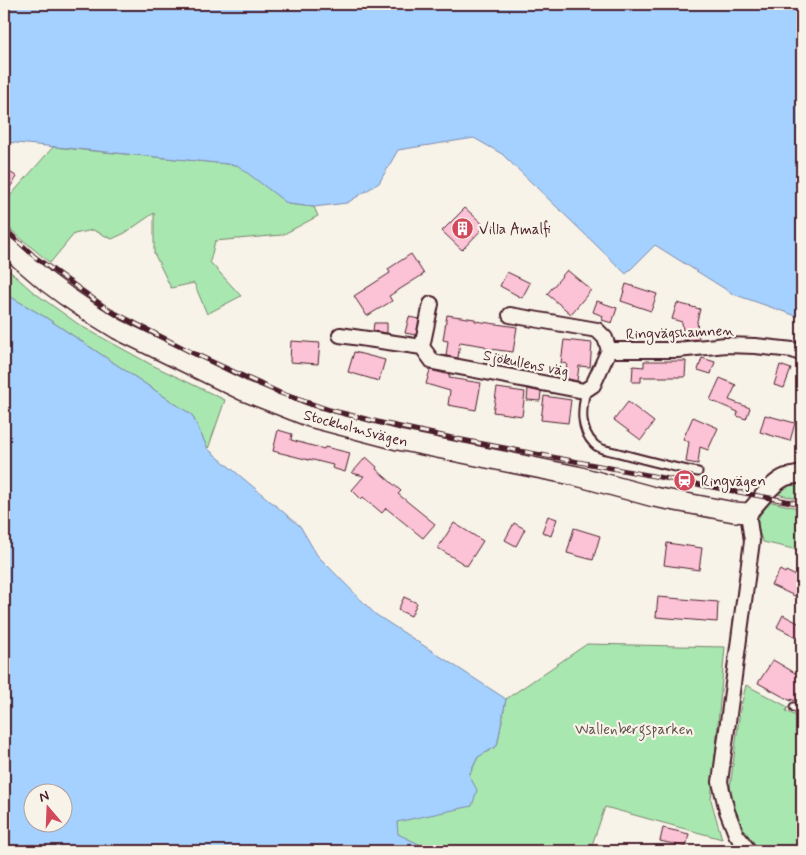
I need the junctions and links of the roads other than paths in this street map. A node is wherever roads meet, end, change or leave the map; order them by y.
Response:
1 (4, 245) edge
2 (431, 304) dead end
3 (510, 315) dead end
4 (340, 335) dead end
5 (422, 347) junction
6 (609, 350) junction
7 (802, 354) edge
8 (586, 389) junction
9 (698, 472) dead end
10 (802, 474) edge
11 (748, 513) junction
12 (794, 707) dead end
13 (802, 712) edge
14 (748, 851) edge

1 - 11 main road, Stockholmsvägen
2 - 5 street
3 - 6 street, Ringvägshamnen
4 - 5 street
5 - 8 street, Sjökullens väg
6 - 7 street, Ringvägshamnen
6 - 8 street, Sjökullens väg
8 - 9 lane
10 - 11 street
11 - 14 street
12 - 13 lane

